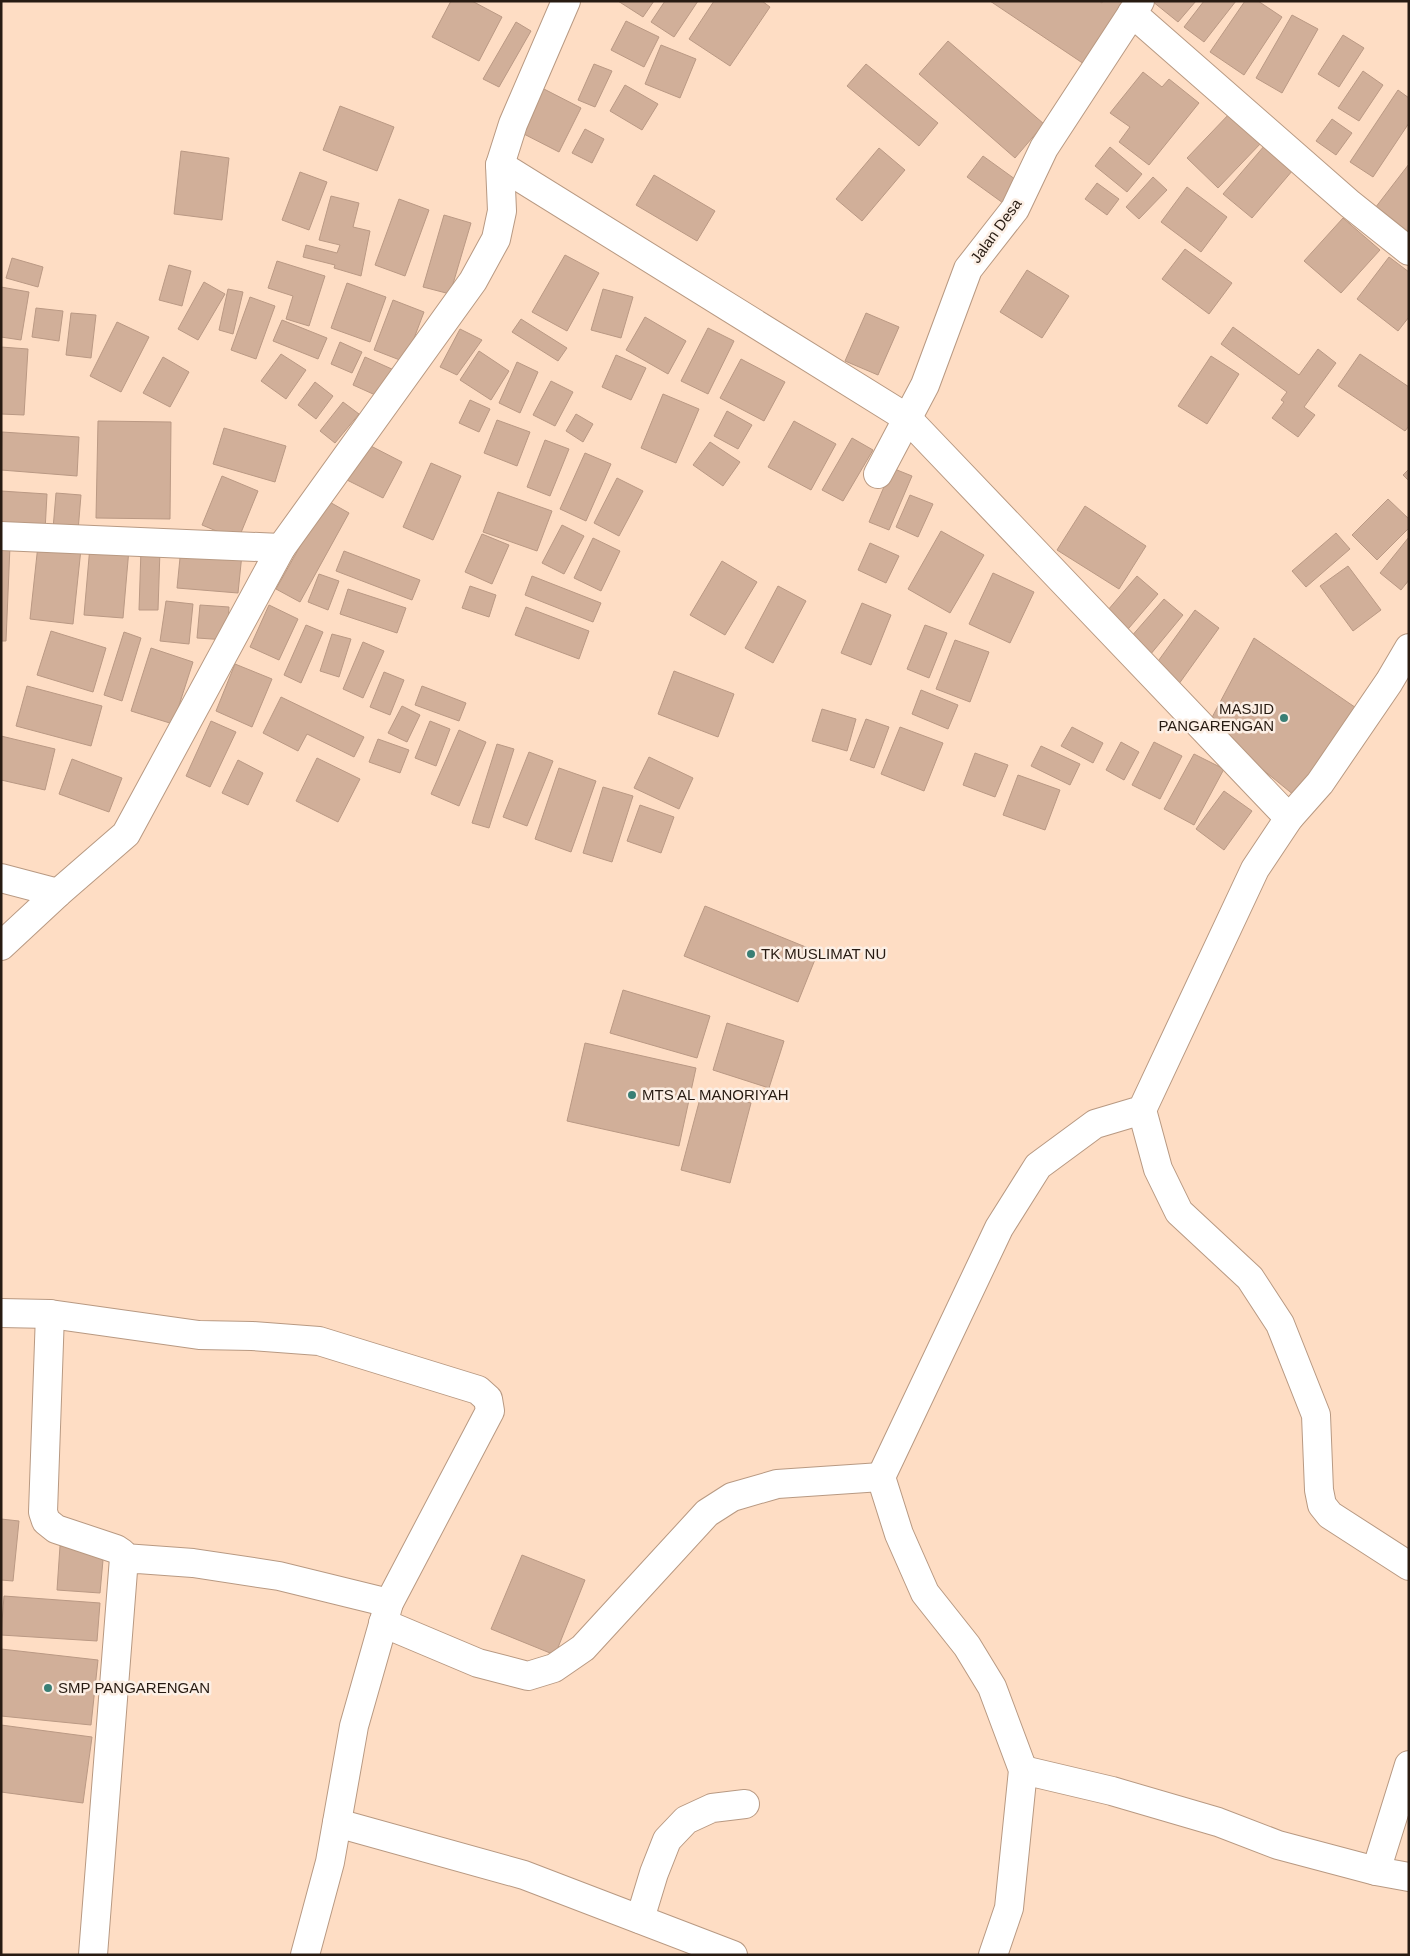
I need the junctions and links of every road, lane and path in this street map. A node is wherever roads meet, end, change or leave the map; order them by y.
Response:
1 (566, 1) edge
2 (1136, 7) edge
3 (500, 165) junction
4 (1409, 251) edge
5 (907, 418) junction
6 (878, 474) dead end
7 (1, 536) edge
8 (281, 548) junction
9 (1409, 648) edge
10 (1289, 818) junction
11 (1, 878) edge
12 (58, 893) junction
13 (1, 946) edge
14 (1142, 1110) junction
15 (1, 1313) edge
16 (50, 1314) junction
17 (881, 1477) junction
18 (124, 1558) junction
19 (1409, 1566) edge
20 (386, 1613) junction
21 (1409, 1765) edge
22 (1023, 1770) junction
23 (745, 1804) dead end
24 (337, 1823) junction
25 (1376, 1871) junction
26 (1409, 1877) edge
27 (640, 1919) junction
28 (93, 1955) edge
29 (304, 1955) edge
30 (733, 1955) edge
31 (993, 1955) edge

1 - 3 street
2 - 4 street
2 - 5 street, Jalan Desa
3 - 5 street
3 - 8 street
5 - 6 street, Jalan Desa
5 - 10 street
7 - 8 street
8 - 12 street
9 - 10 street
10 - 14 street
11 - 12 street
12 - 13 street
14 - 17 street
14 - 19 street
15 - 16 street
16 - 18 street
16 - 20 street
17 - 20 street
17 - 22 street
18 - 20 street
18 - 28 street
20 - 24 street
21 - 25 street
22 - 25 street
22 - 31 street
23 - 27 street
24 - 27 street
24 - 29 street
25 - 26 street
27 - 30 street

